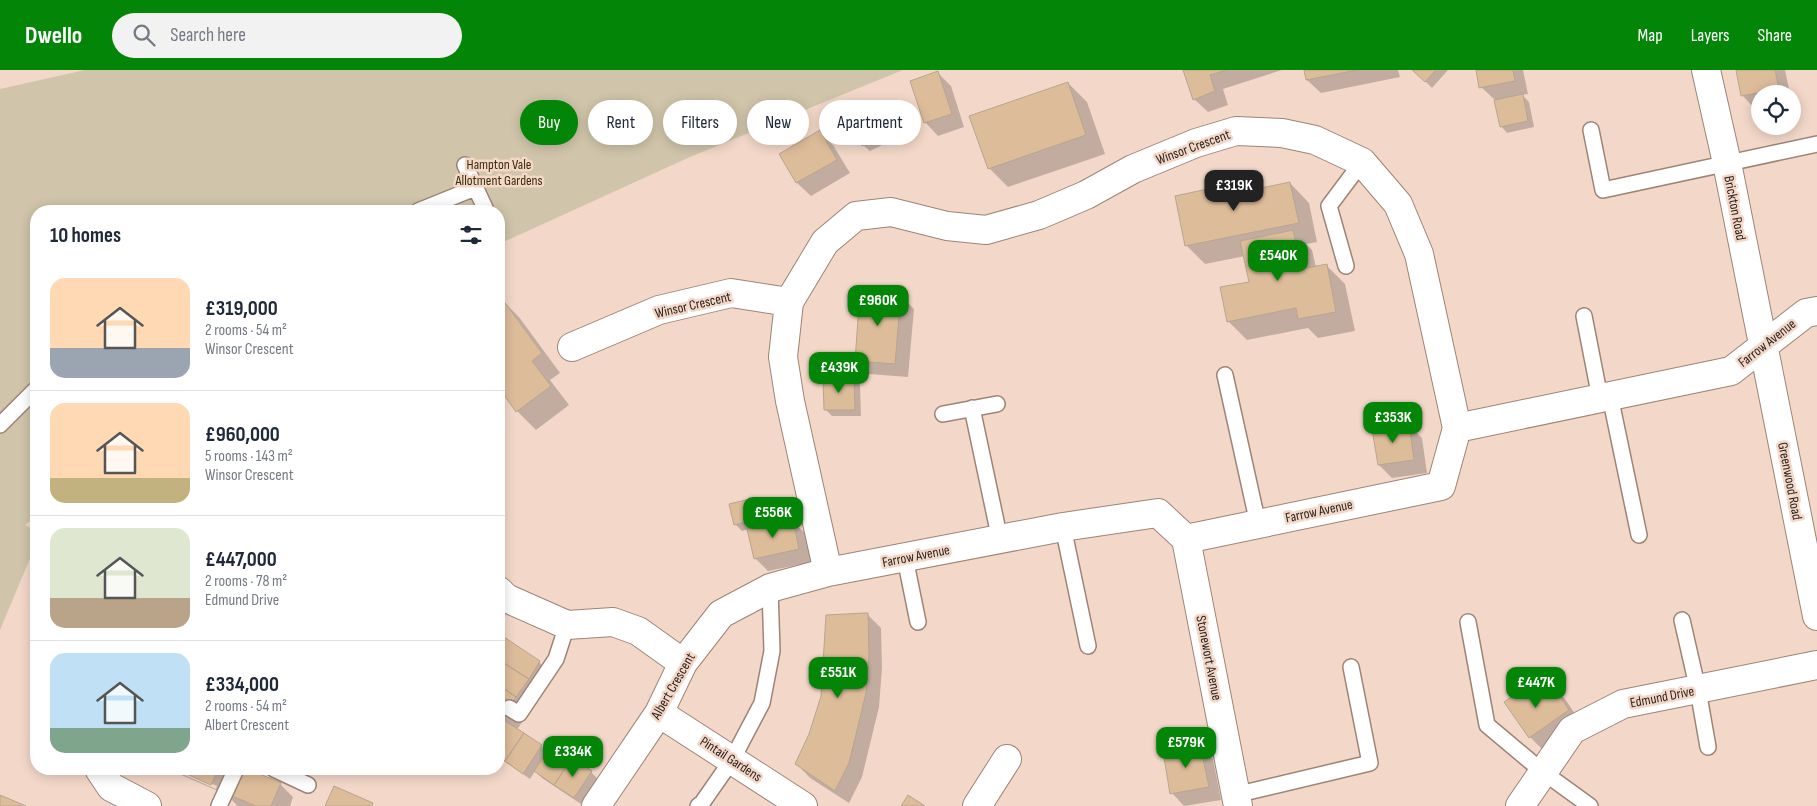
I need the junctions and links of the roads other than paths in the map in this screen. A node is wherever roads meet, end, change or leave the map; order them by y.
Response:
1 (1706, 70) edge
2 (1591, 130) dead end
3 (1817, 144) edge
4 (1362, 162) junction
5 (1727, 163) junction
6 (465, 165) dead end
7 (475, 188) junction
8 (433, 205) edge
9 (484, 205) edge
10 (1346, 266) dead end
11 (789, 302) junction
12 (1817, 311) edge
13 (1584, 316) dead end
14 (572, 347) dead end
15 (1763, 347) junction
16 (1225, 375) dead end
17 (30, 396) edge
18 (1605, 397) junction
19 (997, 404) dead end
20 (972, 408) junction
21 (943, 414) dead end
22 (0, 425) edge
23 (1457, 428) junction
24 (1258, 524) junction
25 (1063, 527) junction
26 (1639, 536) dead end
27 (1186, 539) junction
28 (1000, 540) junction
29 (905, 558) junction
30 (828, 572) junction
31 (770, 588) junction
32 (505, 597) edge
33 (1817, 616) edge
34 (1682, 620) dead end
35 (918, 622) dead end
36 (1468, 622) dead end
37 (567, 625) junction
38 (1088, 646) dead end
39 (683, 664) junction
40 (1817, 665) edge
41 (1351, 668) dead end
42 (1698, 690) junction
43 (509, 708) dead end
44 (659, 713) junction
45 (1708, 748) dead end
46 (1007, 759) dead end
47 (732, 760) junction
48 (1543, 772) junction
49 (103, 775) edge
50 (233, 775) edge
51 (287, 775) edge
52 (308, 785) dead end
53 (1237, 800) edge
54 (147, 806) edge
55 (220, 806) edge
56 (596, 806) edge
57 (698, 806) edge
58 (803, 806) edge
59 (977, 806) edge
60 (1520, 806) edge
61 (1590, 806) edge

1 - 5 street, Brickton Road
2 - 5 lane
3 - 5 lane
4 - 10 lane
4 - 11 street, Winsor Crescent
4 - 23 street, Winsor Crescent
5 - 15 street, Brickton Road
6 - 7 lane
7 - 8 lane
7 - 9 lane
11 - 14 street, Winsor Crescent
11 - 30 street, Winsor Crescent
12 - 15 street, Farrow Avenue
13 - 18 lane
15 - 18 street, Farrow Avenue
15 - 33 street, Greenwood Road
16 - 24 lane
17 - 22 lane
18 - 23 street, Farrow Avenue
18 - 26 lane
19 - 20 lane
20 - 21 lane
20 - 28 lane
23 - 24 street, Farrow Avenue
24 - 27 street, Farrow Avenue
25 - 27 street, Farrow Avenue
25 - 28 street, Farrow Avenue
25 - 38 lane
27 - 53 street, Stonewort Avenue
28 - 29 street, Farrow Avenue
29 - 30 street, Farrow Avenue
29 - 35 lane
30 - 31 street, Farrow Avenue
31 - 39 street, Albert Crescent
31 - 47 lane
32 - 37 street
34 - 42 lane
36 - 48 lane
37 - 39 street
37 - 43 lane
39 - 44 street, Albert Crescent
40 - 42 street, Edmund Drive
41 - 53 lane
42 - 45 lane
42 - 48 street, Edmund Drive
44 - 47 street, Pintail Gardens
44 - 56 street, Albert Crescent
46 - 59 street
47 - 57 lane
47 - 58 street, Pintail Gardens
48 - 60 street, Edmund Drive
48 - 61 lane
49 - 54 street
50 - 55 lane
51 - 52 lane

